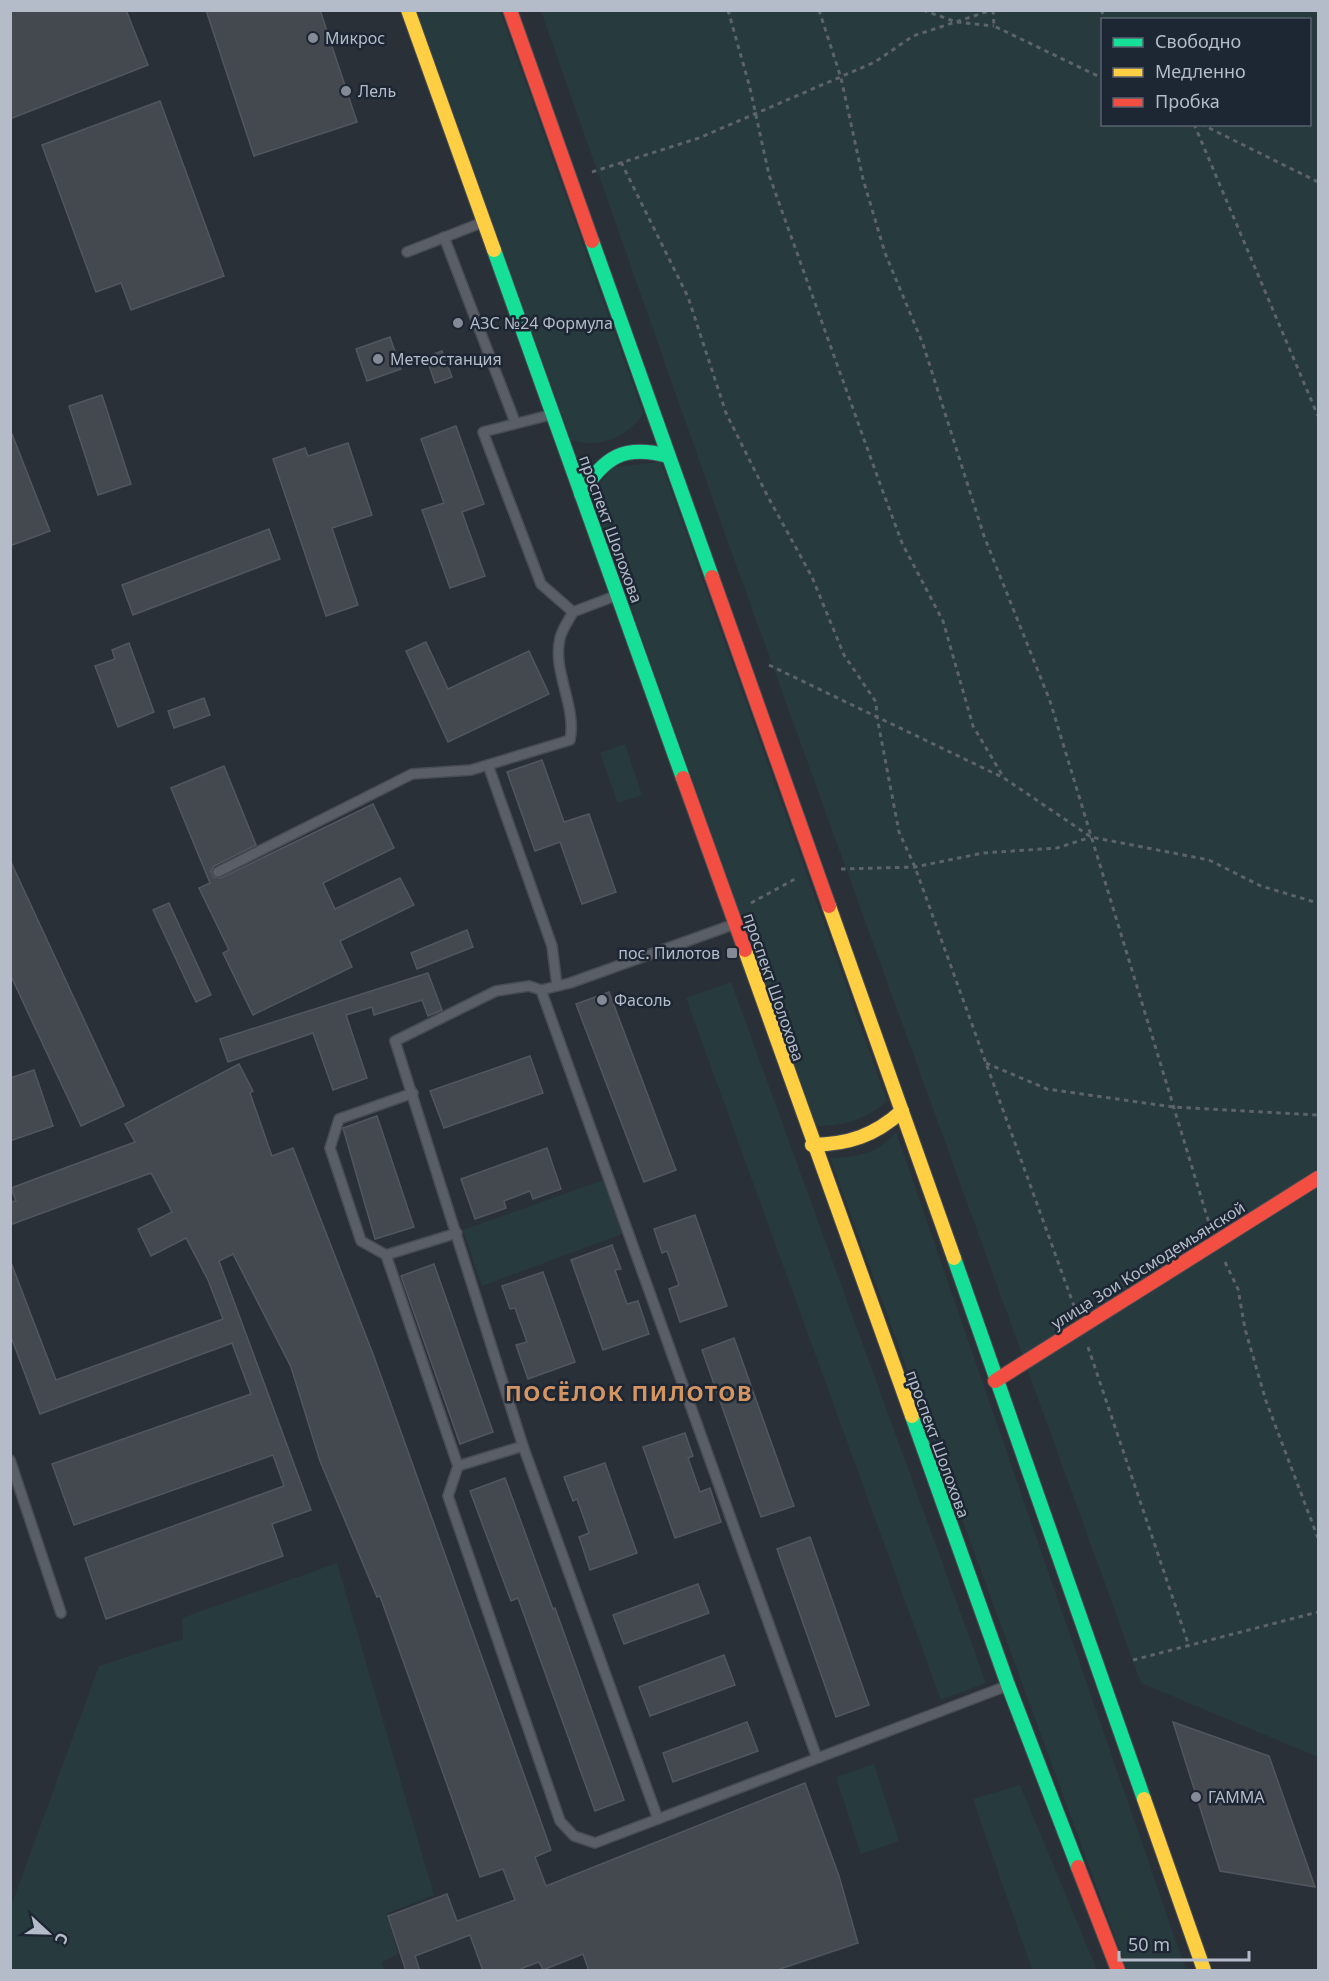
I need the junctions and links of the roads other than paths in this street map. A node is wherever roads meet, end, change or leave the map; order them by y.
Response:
1 (408, 10) edge
2 (510, 10) edge
3 (483, 222) junction
4 (444, 237) junction
5 (407, 252) dead end
6 (653, 413) junction
7 (552, 415) junction
8 (514, 422) junction
9 (564, 446) junction
10 (604, 450) dead end
11 (582, 451) dead end
12 (668, 456) junction
13 (581, 494) junction
14 (617, 595) junction
15 (573, 612) junction
16 (488, 765) junction
17 (218, 872) dead end
18 (732, 919) junction
19 (557, 986) junction
20 (541, 990) junction
21 (413, 1093) junction
22 (902, 1110) junction
23 (812, 1144) junction
24 (1318, 1178) edge
25 (457, 1233) junction
26 (386, 1255) junction
27 (995, 1381) junction
28 (523, 1446) junction
29 (10, 1460) edge
30 (458, 1466) junction
31 (61, 1613) dead end
32 (1008, 1685) junction
33 (817, 1758) junction
34 (658, 1819) junction
35 (1118, 1971) edge
36 (1204, 1971) edge

1 - 3 main road, проспект Шолохова
2 - 6 main road
3 - 4 lane
3 - 7 main road, проспект Шолохова
4 - 5 lane
4 - 8 lane
6 - 10 main road
6 - 12 main road
7 - 8 lane
7 - 9 main road, проспект Шолохова
8 - 15 lane
9 - 11 main road
9 - 13 main road, проспект Шолохова
12 - 13 main road
12 - 22 main road
13 - 14 main road, проспект Шолохова
14 - 15 lane
14 - 18 main road, проспект Шолохова
15 - 16 lane
16 - 17 lane
16 - 19 lane
18 - 19 lane
18 - 23 main road, проспект Шолохова
19 - 20 lane
20 - 21 lane
20 - 33 lane
21 - 25 lane
21 - 26 lane
22 - 23 main road
22 - 27 main road
23 - 32 main road, проспект Шолохова
24 - 27 main road, улица Зои Космодемьянской
25 - 26 lane
25 - 28 lane
26 - 30 lane
27 - 36 main road
28 - 30 lane
28 - 34 lane
29 - 31 lane
30 - 34 lane
32 - 33 lane
32 - 35 main road, проспект Шолохова
33 - 34 lane

